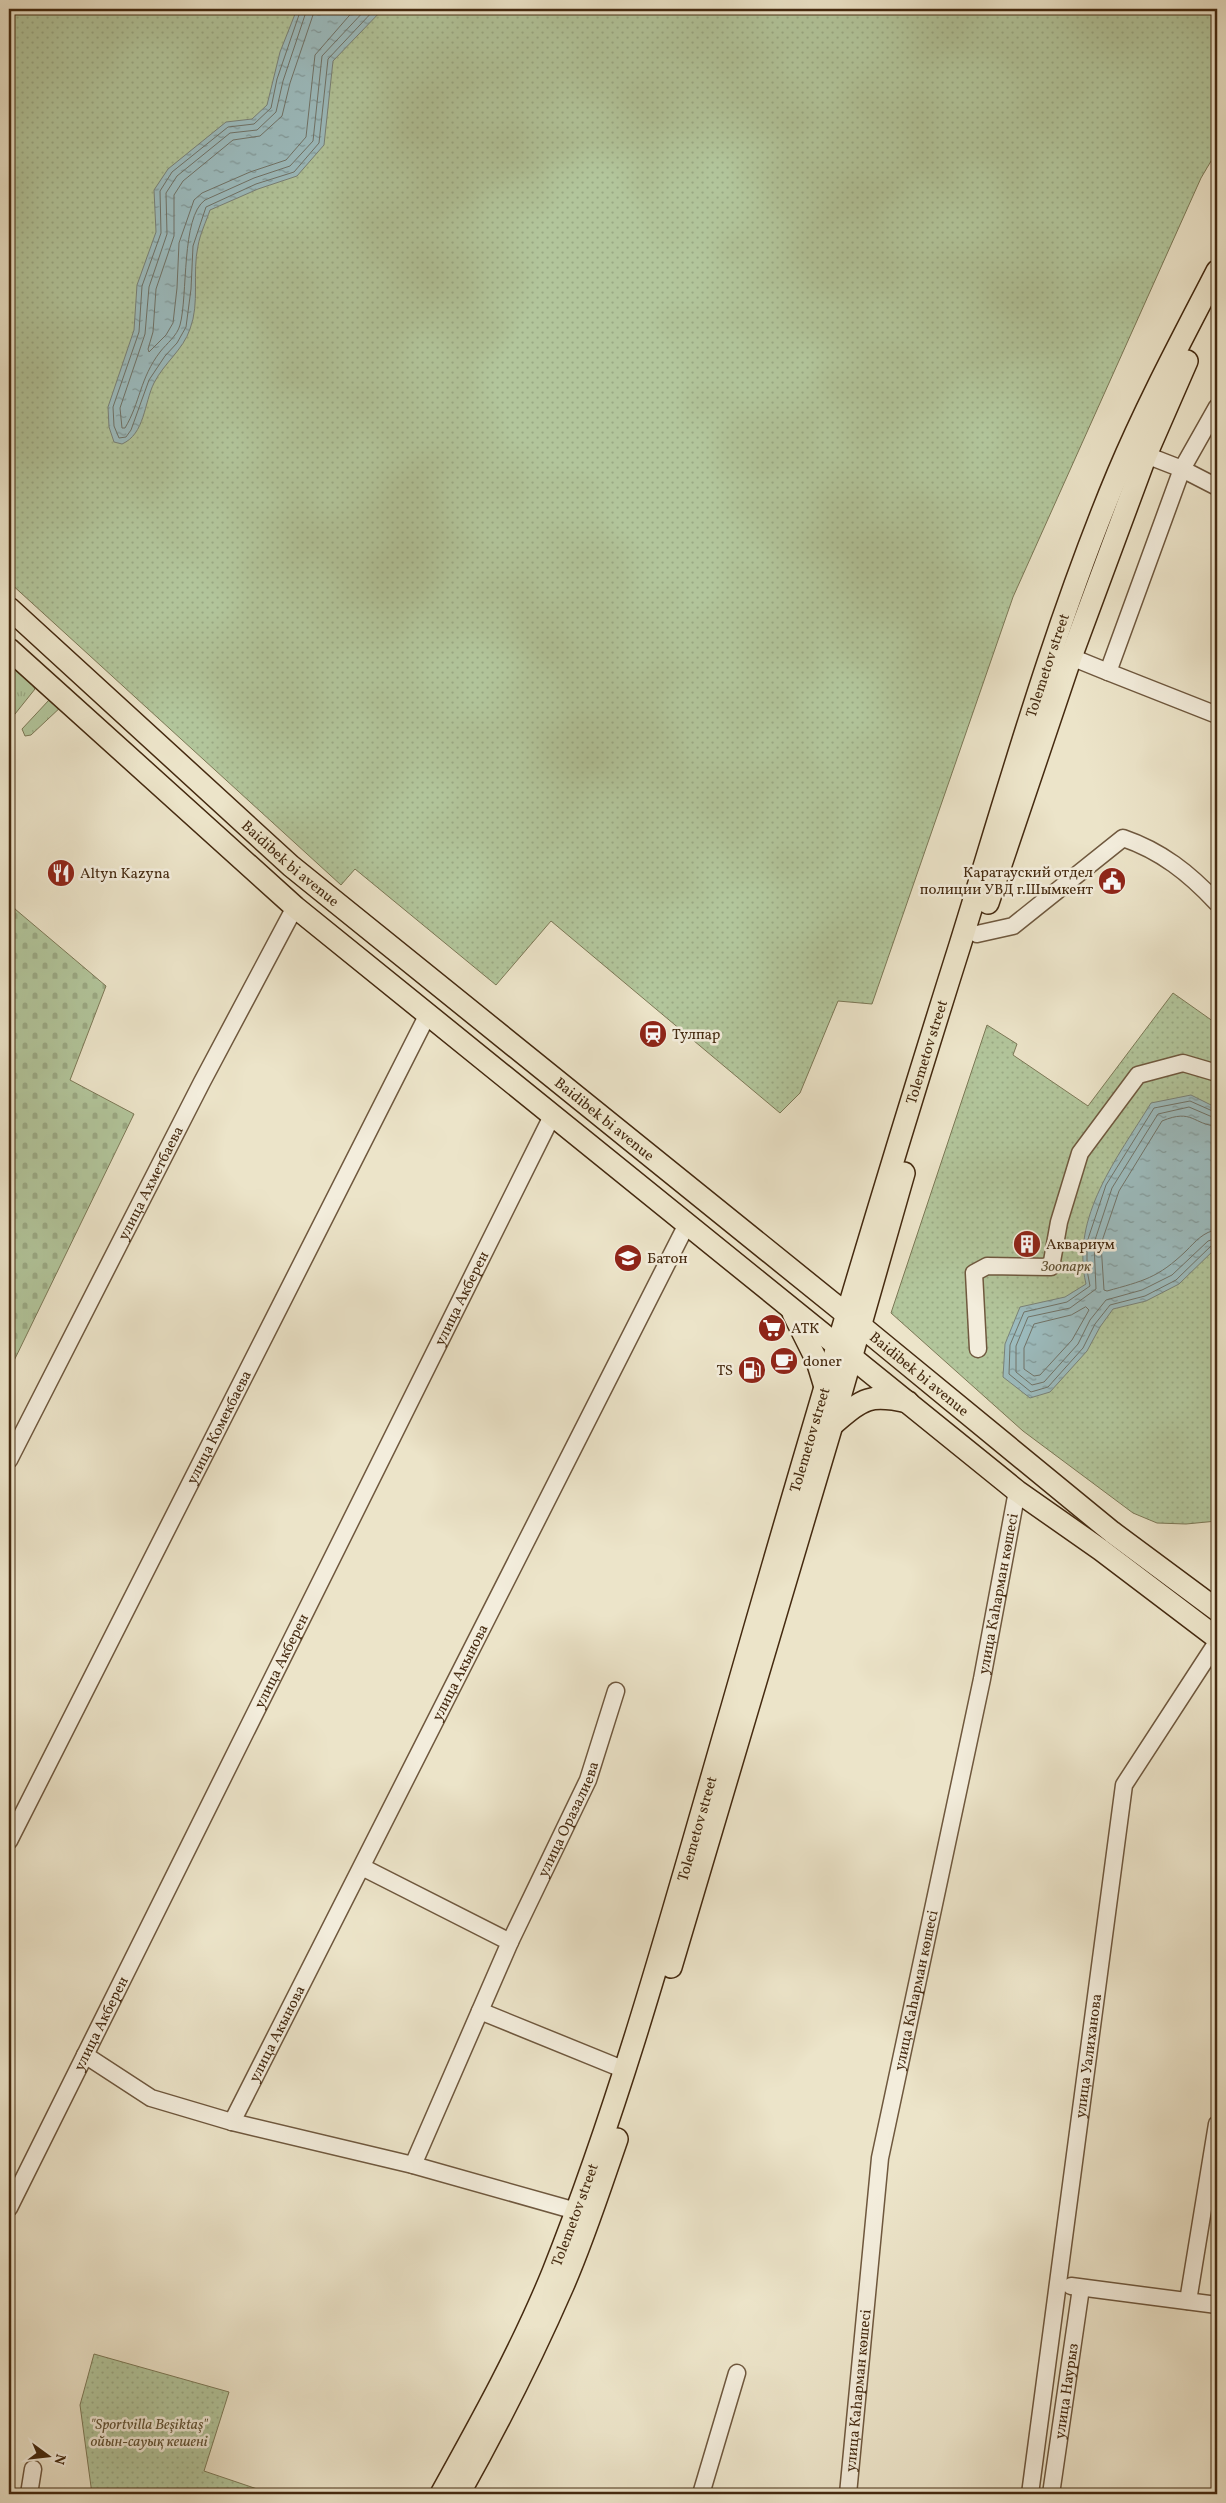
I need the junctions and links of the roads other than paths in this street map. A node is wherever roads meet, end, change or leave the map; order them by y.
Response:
1 (1217, 271) edge
2 (1217, 303) edge
3 (1217, 407) edge
4 (1146, 455) junction
5 (1182, 469) junction
6 (1217, 487) edge
7 (9, 608) edge
8 (9, 650) edge
9 (1071, 657) junction
10 (1108, 672) junction
11 (1217, 715) edge
12 (1210, 886) edge
13 (1217, 903) edge
14 (295, 907) junction
15 (977, 934) junction
16 (428, 1014) junction
17 (1217, 1073) edge
18 (553, 1114) junction
19 (628, 1139) junction
20 (612, 1163) junction
21 (687, 1224) junction
22 (788, 1304) junction
23 (854, 1320) junction
24 (978, 1349) dead end
25 (845, 1350) junction
26 (824, 1387) junction
27 (908, 1402) junction
28 (832, 1425) junction
29 (9, 1460) edge
30 (1017, 1491) junction
31 (1217, 1610) edge
32 (1217, 1638) edge
33 (1217, 1642) edge
34 (616, 1691) dead end
35 (9, 1841) edge
36 (362, 1867) junction
37 (510, 1942) junction
38 (480, 2011) junction
39 (85, 2055) junction
40 (625, 2070) junction
41 (232, 2122) junction
42 (1217, 2124) edge
43 (413, 2165) junction
44 (9, 2208) edge
45 (576, 2211) junction
46 (1059, 2285) junction
47 (1081, 2288) junction
48 (1188, 2301) junction
49 (1217, 2305) edge
50 (738, 2374) dead end
51 (33, 2469) dead end
52 (29, 2494) edge
53 (441, 2494) edge
54 (459, 2494) edge
55 (701, 2494) edge
56 (848, 2494) edge
57 (1030, 2494) edge
58 (1051, 2494) edge

1 - 23 main road, Tolemetov street
2 - 4 main road, Tolemetov street
3 - 5 street
4 - 5 street
4 - 9 main road, Tolemetov street
5 - 6 street
5 - 10 street
7 - 19 main road, Baidibek bi avenue
8 - 14 main road, Baidibek bi avenue
9 - 10 street
9 - 15 main road, Tolemetov street
10 - 11 street
12 - 13 street
12 - 15 street
14 - 16 main road, Baidibek bi avenue
14 - 29 street, улица Ахметбаева
15 - 23 main road, Tolemetov street
16 - 18 main road, Baidibek bi avenue
16 - 35 street, улица Комекбаева
17 - 24 street
18 - 20 main road, Baidibek bi avenue
18 - 39 street, улица Акберен
19 - 20 main road
19 - 23 main road, Baidibek bi avenue
20 - 21 main road, Baidibek bi avenue
21 - 22 main road, Baidibek bi avenue
21 - 36 street, улица Акынова
22 - 25 main road, Baidibek bi avenue
22 - 26 main road
23 - 25 main road, Tolemetov street
23 - 31 main road, Baidibek bi avenue
25 - 26 main road, Tolemetov street
25 - 27 main road, Baidibek bi avenue
25 - 28 main road, Tolemetov street
26 - 40 main road, Tolemetov street
27 - 28 main road
27 - 30 main road, Baidibek bi avenue
28 - 54 main road, Tolemetov street
30 - 32 main road, Baidibek bi avenue
30 - 56 street, улица Каһарман көшесі
33 - 46 street, улица Уалиханова
34 - 37 street, улица Оразалиева
36 - 37 street
36 - 41 street, улица Акынова
37 - 38 street, улица Оразалиева
38 - 40 street
38 - 43 street, улица Оразалиева
39 - 41 street
39 - 44 street, улица Акберен
40 - 45 main road, Tolemetov street
41 - 43 street
42 - 48 street
43 - 45 street
45 - 53 main road, Tolemetov street
46 - 47 street
46 - 57 street, улица Уалиханова
47 - 48 street
47 - 58 street, улица Наурыз
48 - 49 street
50 - 55 street
51 - 52 street

